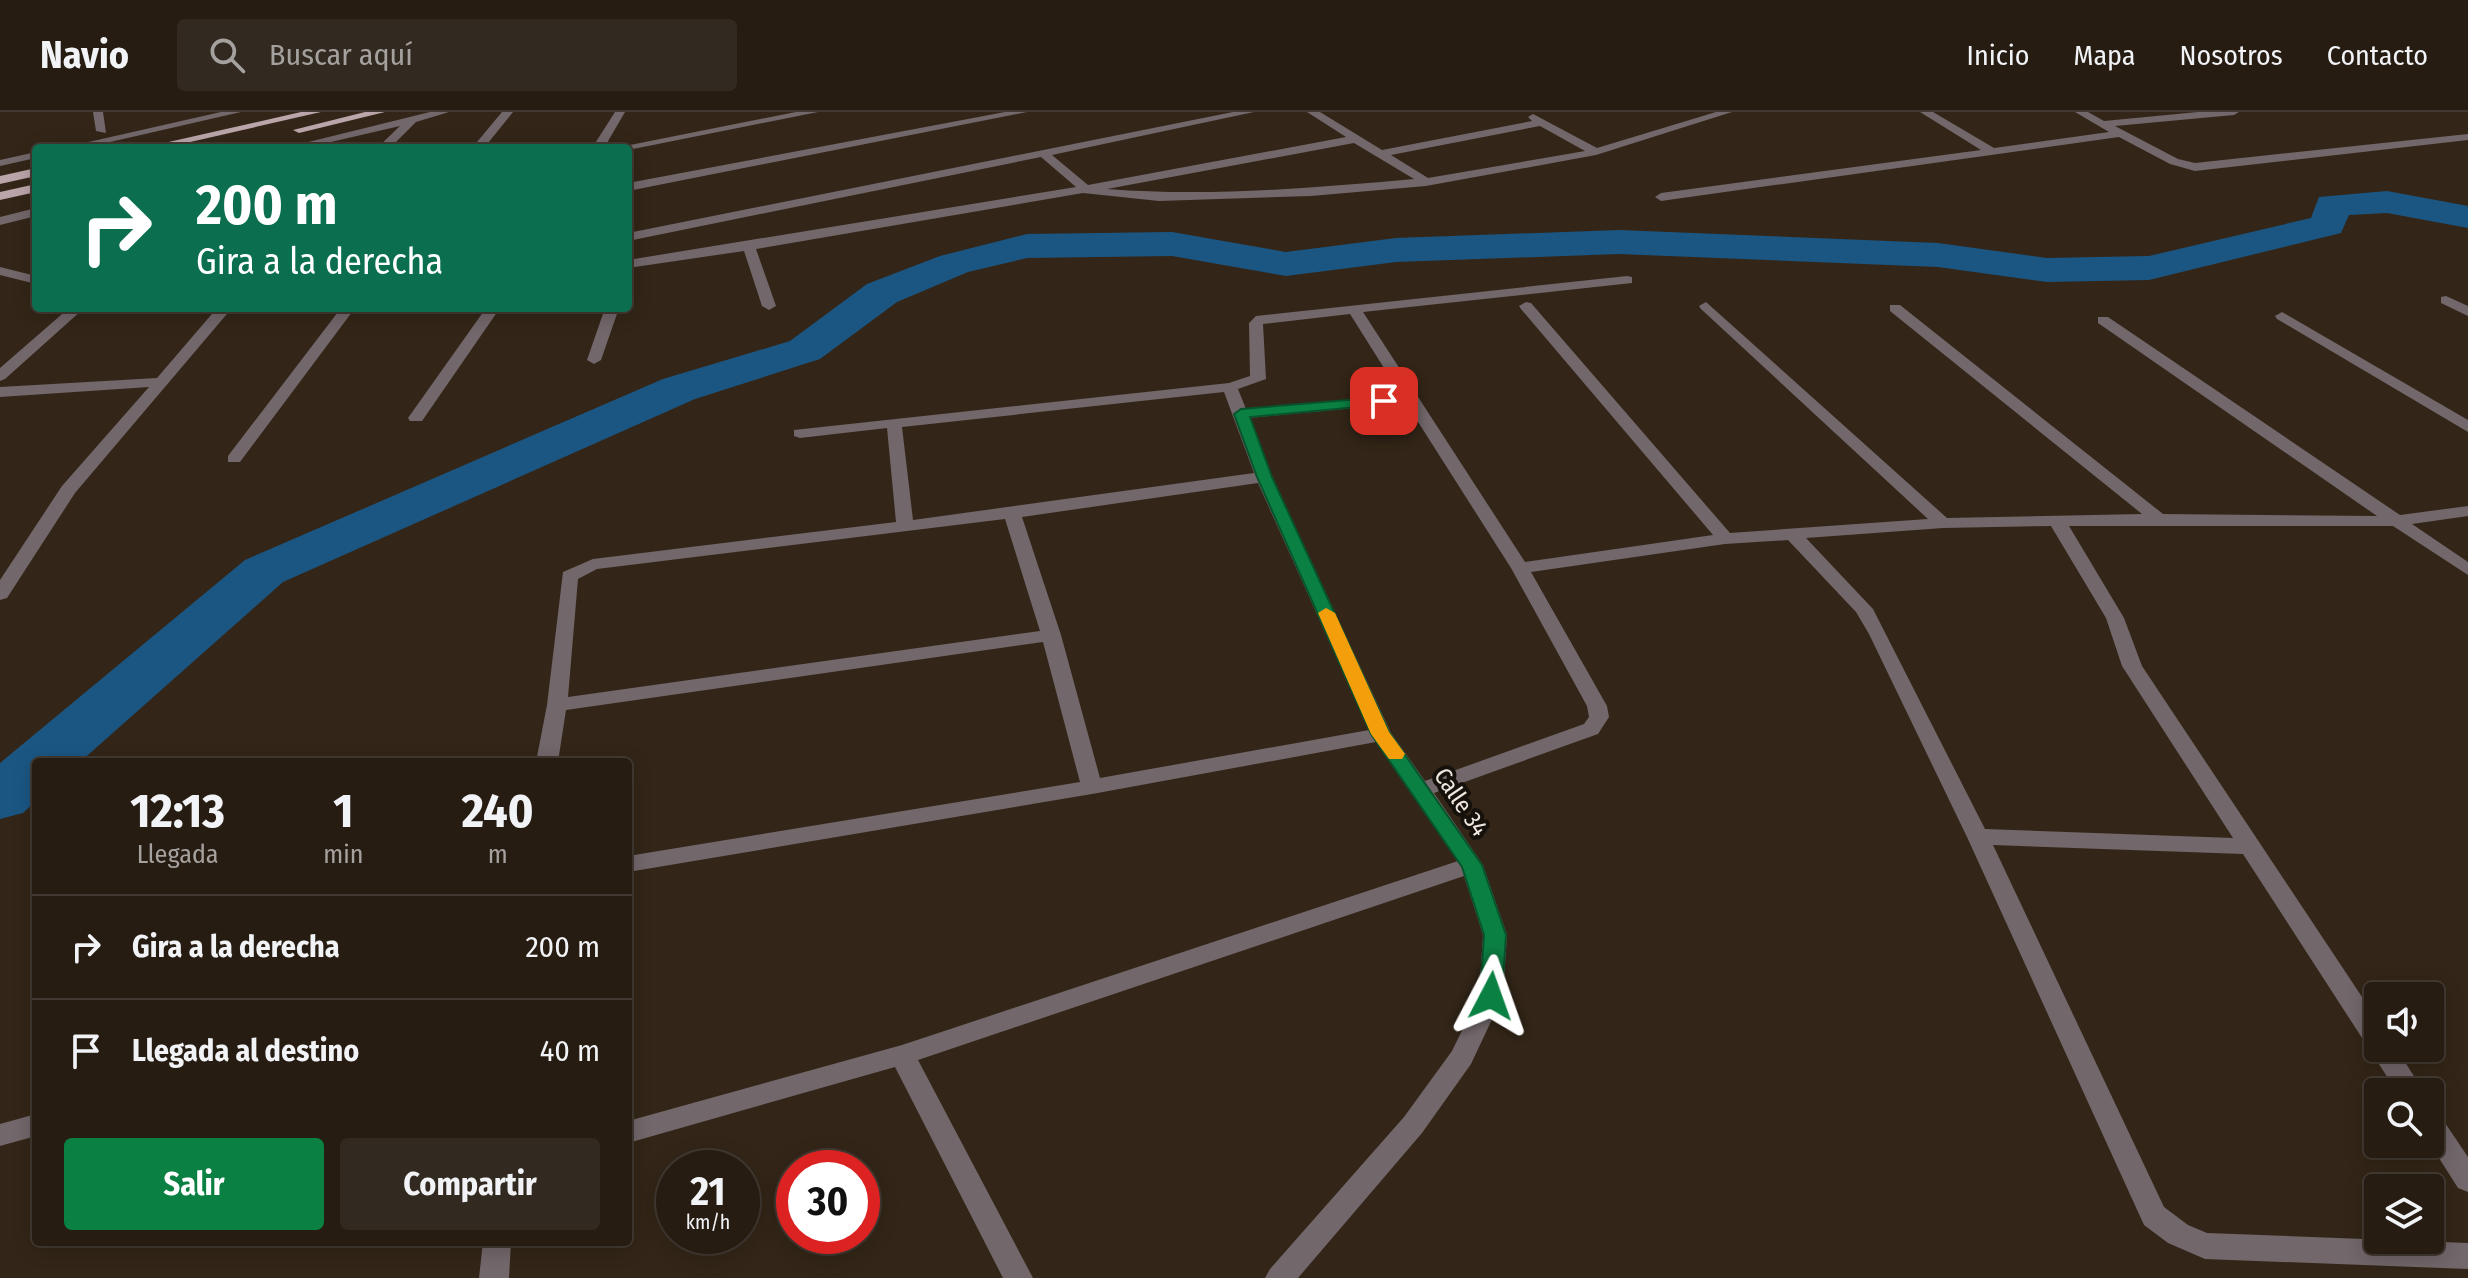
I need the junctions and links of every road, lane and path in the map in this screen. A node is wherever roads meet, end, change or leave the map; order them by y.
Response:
1 (98, 112) edge
2 (236, 112) edge
3 (316, 112) edge
4 (380, 112) edge
5 (444, 112) edge
6 (508, 112) edge
7 (620, 112) edge
8 (813, 112) edge
9 (1022, 112) edge
10 (1249, 112) edge
11 (1312, 112) edge
12 (1527, 112) edge
13 (1727, 112) edge
14 (1925, 112) edge
15 (2080, 112) edge
16 (2234, 112) edge
17 (1002, 114) edge
18 (409, 116) edge
19 (1542, 122) junction
20 (2103, 124) junction
21 (102, 131) dead end
22 (289, 132) dead end
23 (2120, 134) junction
24 (2468, 137) edge
25 (1355, 139) junction
26 (87, 144) edge
27 (167, 144) edge
28 (305, 144) edge
29 (386, 144) edge
30 (481, 144) edge
31 (600, 144) edge
32 (632, 146) edge
33 (1596, 152) junction
34 (1993, 152) junction
35 (1043, 153) junction
36 (1381, 154) junction
37 (32, 156) edge
38 (0, 163) edge
39 (32, 173) edge
40 (0, 180) edge
41 (1426, 182) junction
42 (632, 186) edge
43 (32, 189) edge
44 (1087, 191) junction
45 (0, 196) edge
46 (1661, 197) dead end
47 (32, 213) edge
48 (0, 221) edge
49 (632, 236) edge
50 (749, 247) junction
51 (632, 263) edge
52 (0, 271) edge
53 (32, 279) edge
54 (1627, 280) dead end
55 (2446, 300) dead end
56 (769, 306) dead end
57 (1526, 306) dead end
58 (1706, 306) dead end
59 (1353, 308) junction
60 (1895, 308) dead end
61 (73, 312) edge
62 (221, 312) edge
63 (345, 312) edge
64 (490, 312) edge
65 (611, 312) edge
66 (2468, 312) edge
67 (2282, 316) dead end
68 (2103, 320) dead end
69 (594, 360) dead end
70 (0, 376) edge
71 (159, 382) junction
72 (1230, 387) junction
73 (0, 392) edge
74 (1413, 398) junction
75 (1241, 414) junction
76 (416, 418) dead end
77 (894, 424) junction
78 (2468, 427) edge
79 (800, 433) dead end
80 (234, 459) dead end
81 (1264, 477) junction
82 (2468, 511) edge
83 (1012, 513) junction
84 (2159, 519) junction
85 (2057, 521) junction
86 (2396, 521) junction
87 (1943, 523) junction
88 (905, 527) junction
89 (1792, 534) junction
90 (1725, 539) junction
91 (1520, 568) junction
92 (2468, 570) edge
93 (0, 594) edge
94 (1051, 635) junction
95 (557, 705) junction
96 (1381, 734) junction
97 (548, 758) edge
98 (1092, 787) junction
99 (1421, 790) junction
100 (1978, 837) junction
101 (2249, 846) junction
102 (632, 863) edge
103 (1472, 865) junction
104 (2364, 1021) edge
105 (902, 1055) junction
106 (32, 1126) edge
107 (632, 1131) edge
108 (0, 1135) edge
109 (2444, 1143) edge
110 (2468, 1180) edge
111 (497, 1246) edge
112 (2468, 1256) edge
113 (494, 1278) edge
114 (1018, 1278) edge
115 (1280, 1278) edge

1 - 21 street
2 - 26 street
3 - 27 main road
4 - 22 main road
5 - 18 street
6 - 30 street
7 - 31 street
8 - 32 street
9 - 17 street
10 - 35 street
11 - 25 street
12 - 19 street
13 - 33 street
14 - 34 street
15 - 20 street
16 - 20 street
17 - 42 street
18 - 28 street
18 - 29 street
19 - 33 street
19 - 36 street
20 - 23 street
23 - 24 street
23 - 34 street
25 - 36 street
25 - 44 street
33 - 41 street
34 - 46 street
35 - 44 street
35 - 49 street
36 - 41 street
37 - 38 street
39 - 40 main road
41 - 44 street
43 - 45 main road
44 - 50 street
47 - 48 street
50 - 51 street
50 - 56 street
52 - 53 lane
54 - 59 street
55 - 66 street
57 - 90 street
58 - 87 street
59 - 72 street
59 - 74 street
60 - 84 street
61 - 70 street
62 - 71 street
63 - 80 street
64 - 76 street
65 - 69 street
67 - 78 street
68 - 86 street
71 - 73 street
71 - 93 street
72 - 75 street, Calle 34
72 - 77 street
74 - 75 street
74 - 91 street
75 - 81 street, Calle 34
77 - 79 street
77 - 88 street
81 - 83 street
81 - 96 street, Calle 34
82 - 86 street
83 - 88 street
83 - 94 street
84 - 85 street
84 - 86 street
85 - 87 street
85 - 101 street
86 - 92 street
87 - 89 street
88 - 95 street
89 - 90 street
89 - 100 street
90 - 91 street
91 - 99 street
94 - 95 street
94 - 98 street
95 - 97 street
96 - 98 street
96 - 99 street, Calle 34
98 - 102 street
99 - 103 street, Calle 34
100 - 101 street
100 - 112 street
101 - 104 street
103 - 105 street
103 - 115 street, Calle 34
105 - 107 street
105 - 114 street
106 - 108 street
109 - 110 street
111 - 113 street

